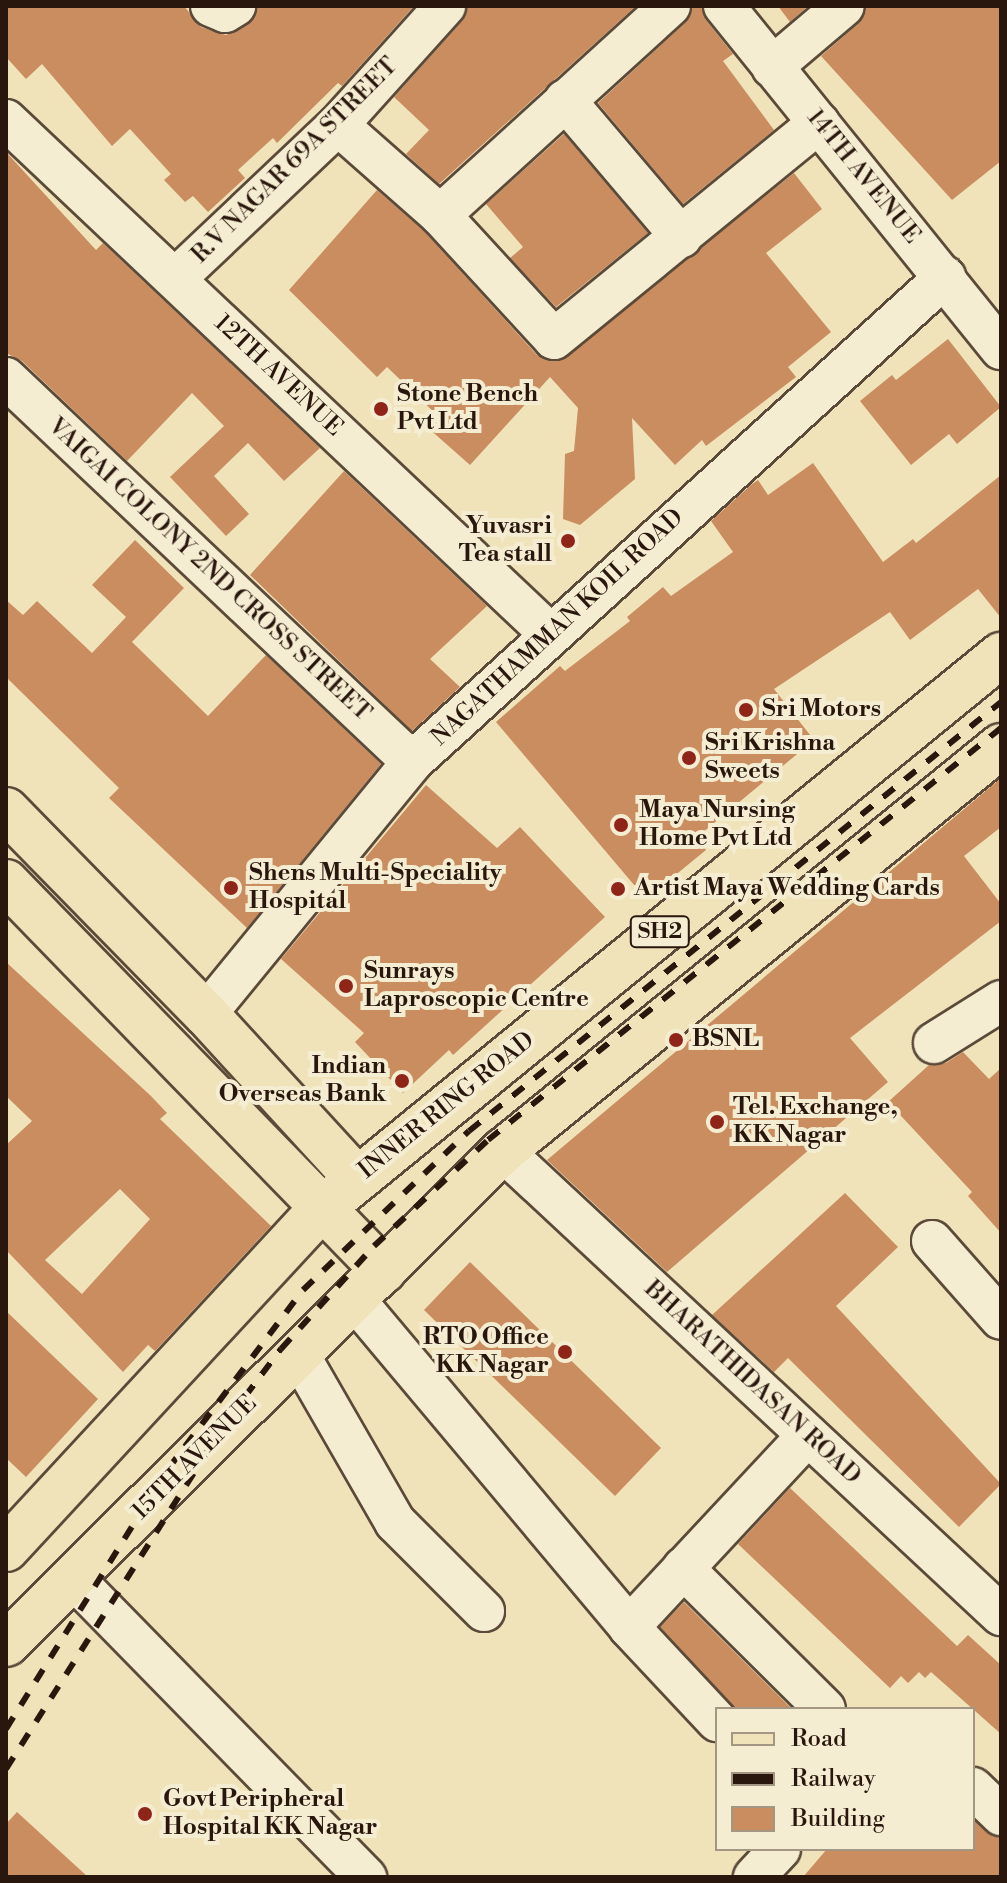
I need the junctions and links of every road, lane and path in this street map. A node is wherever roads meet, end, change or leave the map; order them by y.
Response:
1 (211, 6) edge
2 (235, 6) edge
3 (670, 6) edge
4 (724, 6) edge
5 (844, 6) edge
6 (437, 9) edge
7 (772, 67) junction
8 (565, 100) junction
9 (6, 120) edge
10 (819, 123) junction
11 (338, 125) junction
12 (440, 215) junction
13 (681, 237) junction
14 (945, 277) junction
15 (175, 279) junction
16 (1001, 349) edge
17 (6, 378) edge
18 (549, 633) junction
19 (1001, 655) edge
20 (1001, 746) edge
21 (412, 762) junction
22 (6, 810) edge
23 (39, 841) junction
24 (6, 873) edge
25 (6, 882) edge
26 (1001, 1001) edge
27 (206, 1014) junction
28 (934, 1043) dead end
29 (503, 1151) junction
30 (357, 1179) junction
31 (320, 1210) junction
32 (932, 1241) dead end
33 (369, 1286) junction
34 (1001, 1319) edge
35 (299, 1355) junction
36 (808, 1435) junction
37 (6, 1549) edge
38 (683, 1568) junction
39 (73, 1578) junction
40 (484, 1611) dead end
41 (1001, 1615) edge
42 (629, 1627) junction
43 (6, 1644) edge
44 (823, 1707) edge
45 (715, 1719) edge
46 (975, 1790) edge
47 (1001, 1815) edge
48 (778, 1851) edge
49 (366, 1877) edge
50 (754, 1877) edge

1 - 2 street
3 - 8 street
4 - 7 street, 14TH AVENUE
5 - 7 street
6 - 11 street, R.V NAGAR 69A STREET
7 - 10 street, 14TH AVENUE
8 - 12 street
8 - 13 street
9 - 15 street, 12TH AVENUE
10 - 13 street
10 - 14 street, 14TH AVENUE
11 - 12 street
11 - 15 street, R.V NAGAR 69A STREET
12 - 13 street
14 - 16 street, 14TH AVENUE
14 - 18 street, NAGATHAMMAN KOIL ROAD
15 - 18 street, 12TH AVENUE
17 - 21 street, VAIGAI COLONY 2ND CROSS STREET
18 - 21 street, NAGATHAMMAN KOIL ROAD
19 - 30 main road, INNER RING ROAD / SH2
20 - 29 main road
21 - 27 street, NAGATHAMMAN KOIL ROAD
22 - 23 main road
23 - 24 main road
23 - 27 main road
25 - 31 main road
26 - 28 street
27 - 30 main road
29 - 33 main road
29 - 36 street, BHARATHIDASAN ROAD
30 - 31 main road, INNER RING ROAD / SH2
31 - 33 main road
31 - 37 main road, INNER RING ROAD
32 - 34 street
33 - 35 main road, 15TH AVENUE
33 - 42 street
35 - 39 main road, 15TH AVENUE
35 - 40 street
36 - 38 street
36 - 41 street, BHARATHIDASAN ROAD
38 - 42 street
38 - 44 street
39 - 43 main road, 15TH AVENUE
39 - 49 street
42 - 45 street
46 - 47 street
48 - 50 street

